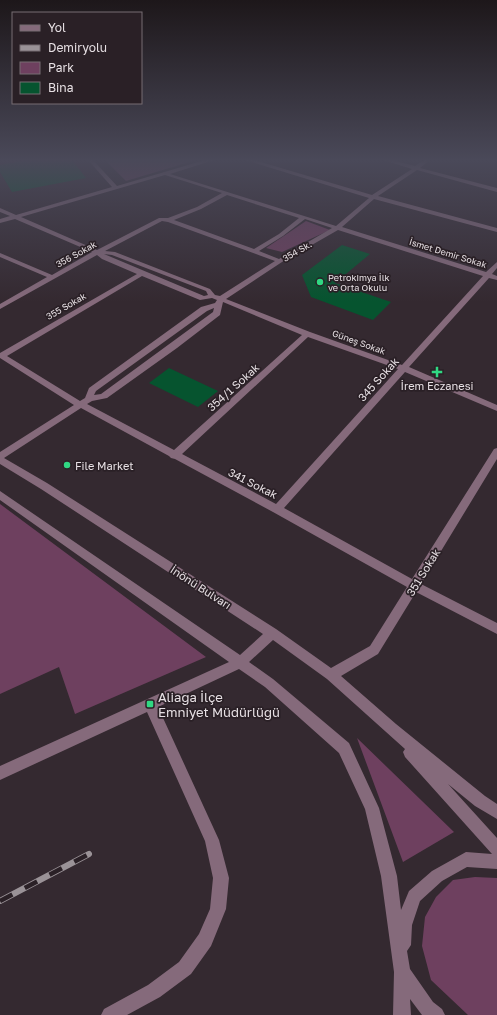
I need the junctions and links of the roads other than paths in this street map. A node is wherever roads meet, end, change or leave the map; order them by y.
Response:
1 (49, 207) edge
2 (200, 207) edge
3 (273, 207) edge
4 (361, 207) edge
5 (412, 207) edge
6 (0, 210) edge
7 (15, 217) junction
8 (304, 217) junction
9 (169, 220) junction
10 (0, 221) edge
11 (337, 228) junction
12 (497, 230) edge
13 (255, 251) junction
14 (97, 252) junction
15 (0, 255) edge
16 (280, 261) junction
17 (497, 264) edge
18 (141, 274) junction
19 (487, 275) junction
20 (52, 277) junction
21 (497, 278) edge
22 (217, 300) junction
23 (0, 307) edge
24 (307, 334) junction
25 (1, 355) edge
26 (403, 368) junction
27 (85, 402) junction
28 (497, 408) edge
29 (497, 451) edge
30 (0, 456) edge
31 (174, 456) junction
32 (0, 460) edge
33 (0, 495) edge
34 (277, 509) junction
35 (415, 586) junction
36 (497, 628) edge
37 (272, 633) junction
38 (240, 663) junction
39 (330, 675) junction
40 (150, 704) junction
41 (390, 729) junction
42 (0, 773) edge
43 (497, 812) edge
44 (497, 850) edge
45 (497, 862) edge
46 (402, 972) junction
47 (110, 1015) edge
48 (402, 1015) edge
49 (436, 1015) edge

1 - 7 street
2 - 9 street, 356 Sokak
3 - 8 street, İsmet Demir Sokak
4 - 11 street, 354 Sk.
5 - 12 street
6 - 7 street, Güneş Sokak
7 - 10 street
7 - 14 street, Güneş Sokak
8 - 11 street, İsmet Demir Sokak
8 - 13 street
9 - 13 street
9 - 14 street, 356 Sokak
11 - 16 street, 354 Sk.
11 - 19 street, İsmet Demir Sokak
13 - 16 street
14 - 18 street, Güneş Sokak
14 - 20 street, 356 Sokak
14 - 22 street, Güneş Sokak
15 - 20 street
16 - 22 street, 354 Sk.
17 - 19 street, 345 Sokak
18 - 22 street, Güneş Sokak
18 - 25 street, 355 Sokak
19 - 21 street, İsmet Demir Sokak
19 - 26 street, 345 Sokak
20 - 23 street, 356 Sokak
22 - 24 street, Güneş Sokak
22 - 27 street, 354 Sk.
22 - 27 street, 354 Sk.
24 - 26 street, Güneş Sokak
24 - 31 street, 354/1 Sokak
25 - 27 street, 341 Sokak
26 - 28 street, Güneş Sokak
26 - 34 street, 345 Sokak
27 - 30 street, 354 Sk.
27 - 31 street, 341 Sokak
29 - 35 street, 351 Sokak
31 - 34 street, 341 Sokak
32 - 37 street, İnönü Bulvarı
33 - 38 street
34 - 35 street, 341 Sokak
35 - 36 street, 341 Sokak
35 - 39 street, 351 Sokak
37 - 38 street
37 - 39 street, İnönü Bulvarı
38 - 40 street
38 - 46 street
39 - 41 street, İnönü Bulvarı
40 - 42 street
40 - 47 street
41 - 43 street
41 - 44 street
45 - 46 street
46 - 48 street
46 - 49 street

